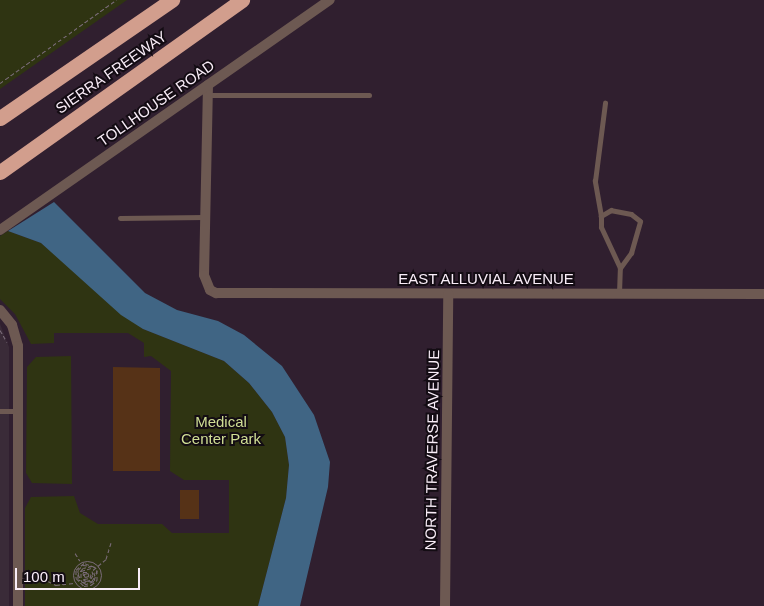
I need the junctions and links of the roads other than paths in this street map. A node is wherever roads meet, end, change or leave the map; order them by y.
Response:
1 (172, 0) edge
2 (242, 0) edge
3 (330, 0) edge
4 (208, 90) junction
5 (370, 95) dead end
6 (605, 103) dead end
7 (0, 118) edge
8 (0, 172) edge
9 (601, 216) junction
10 (206, 217) junction
11 (120, 218) dead end
12 (0, 230) edge
13 (620, 268) junction
14 (448, 294) junction
15 (619, 294) junction
16 (764, 294) edge
17 (0, 310) edge
18 (0, 411) edge
19 (18, 411) junction
20 (18, 606) edge
21 (445, 606) edge

1 - 7 highway, SIERRA FREEWAY
2 - 8 highway, SIERRA FREEWAY
3 - 4 street, TOLLHOUSE ROAD
4 - 5 lane
4 - 10 street
4 - 12 street, TOLLHOUSE ROAD
6 - 9 lane
9 - 13 lane
9 - 13 lane
10 - 11 lane
10 - 14 street, EAST ALLUVIAL AVENUE
13 - 15 lane
14 - 15 street, EAST ALLUVIAL AVENUE
14 - 21 street, NORTH TRAVERSE AVENUE
15 - 16 street, EAST ALLUVIAL AVENUE
17 - 19 street
18 - 19 lane
19 - 20 street

